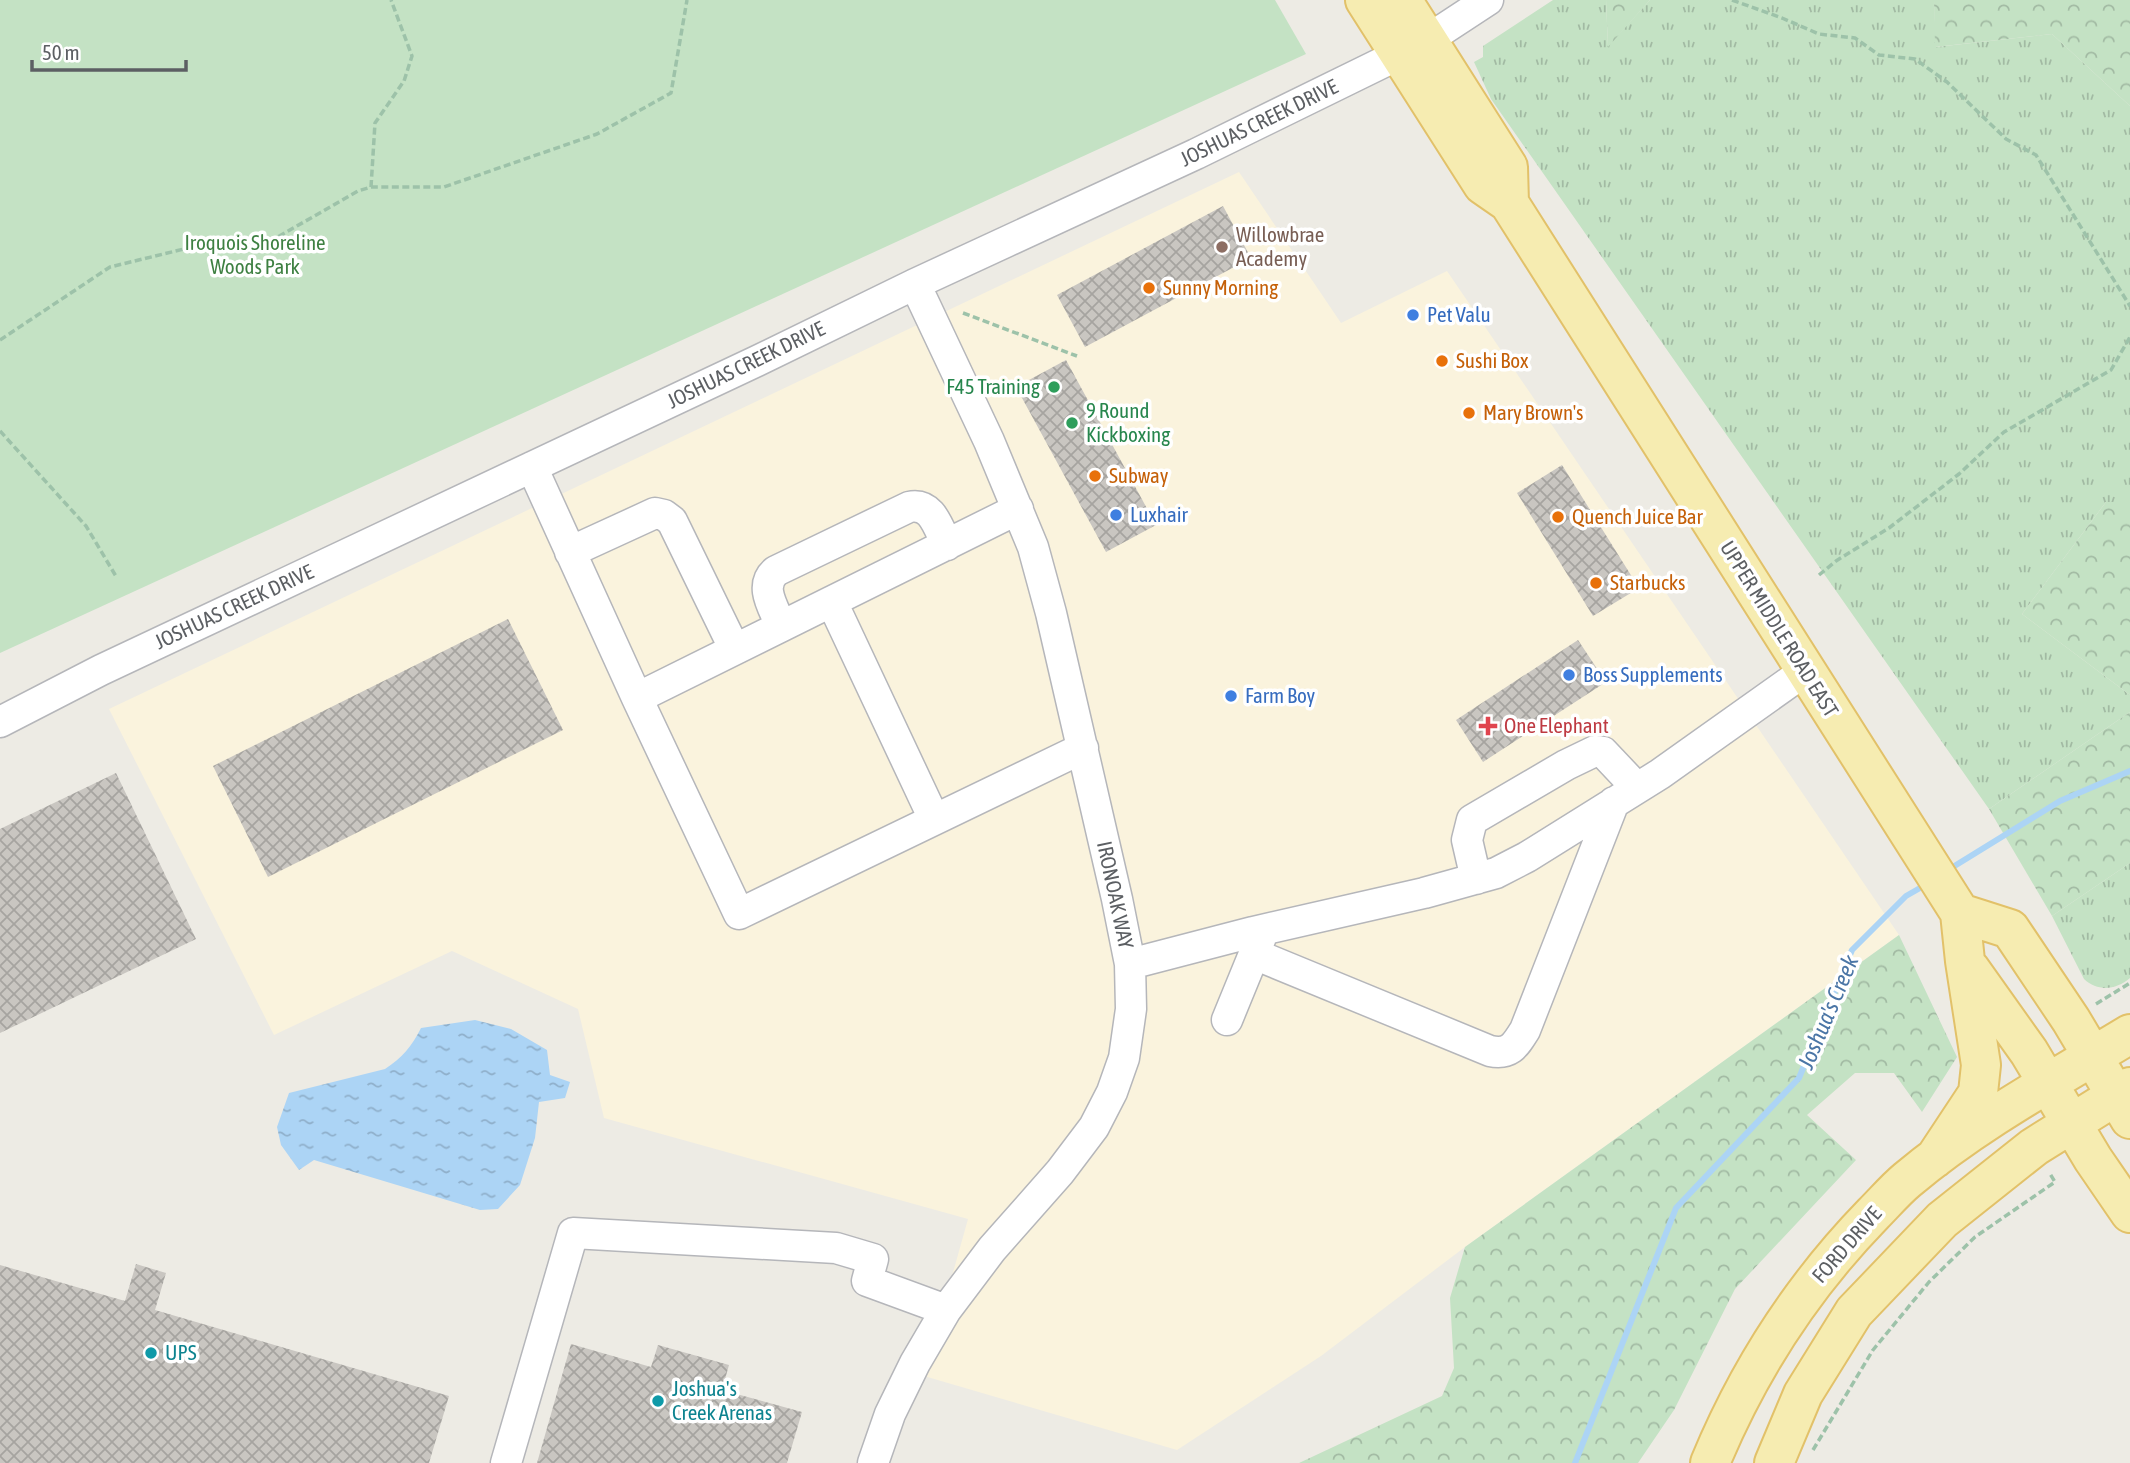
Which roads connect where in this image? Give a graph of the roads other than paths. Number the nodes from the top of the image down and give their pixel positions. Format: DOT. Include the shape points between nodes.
graph roads {
  1 [pos="1365,0"];
  2 [pos="1402,0"];
  3 [pos="1488,0"];
  4 [pos="1413,47"];
  5 [pos="915,284"];
  6 [pos="532,467"];
  7 [pos="1018,509"];
  8 [pos="947,545"];
  9 [pos="570,552"];
  10 [pos="832,601"];
  11 [pos="781,626"];
  12 [pos="734,648"];
  13 [pos="1805,671"];
  14 [pos="637,698"];
  15 [pos="0,722"];
  16 [pos="1083,748"];
  17 [pos="1625,795"];
  18 [pos="934,819"];
  19 [pos="1476,879"];
  20 [pos="1956,907"];
  21 [pos="1259,942"];
  22 [pos="1965,961"];
  23 [pos="1130,964"];
  24 [pos="1227,1020"];
  25 [pos="2130,1034"];
  26 [pos="2093,1056"];
  27 [pos="2048,1084"];
  28 [pos="2125,1100"];
  29 [pos="2071,1124"];
  30 [pos="1935,1158"];
  31 [pos="2130,1213"];
  32 [pos="946,1310"];
  33 [pos="506,1463"];
  34 [pos="873,1463"];
  35 [pos="1710,1463"];
  36 [pos="1774,1463"];
  1 -- 4 [label="main road, UPPER MIDDLE ROAD EAST"];
  2 -- 4 [label="main road, UPPER MIDDLE ROAD EAST"];
  3 -- 4 [label="street, JOSHUAS CREEK DRIVE"];
  4 -- 5 [label="street, JOSHUAS CREEK DRIVE"];
  4 -- 13 [label="main road, UPPER MIDDLE ROAD EAST" via="1508,167 1509,204"];
  5 -- 6 [label="street, JOSHUAS CREEK DRIVE"];
  5 -- 7 [label="street, IRONOAK WAY"];
  6 -- 9 [label="street"];
  6 -- 15 [label="street, JOSHUAS CREEK DRIVE"];
  7 -- 8 [label="street"];
  7 -- 16 [label="street, IRONOAK WAY" via="1043,582"];
  8 -- 10 [label="street"];
  8 -- 11 [label="street" via="932,514 917,505 776,571 766,588"];
  9 -- 12 [label="street" via="655,513 664,515 672,522"];
  9 -- 14 [label="street"];
  10 -- 11 [label="street"];
  10 -- 18 [label="street"];
  11 -- 12 [label="street"];
  12 -- 14 [label="street"];
  13 -- 17 [label="street"];
  13 -- 20 [label="main road, UPPER MIDDLE ROAD EAST"];
  14 -- 18 [label="street" via="739,914"];
  16 -- 18 [label="street"];
  16 -- 23 [label="street, IRONOAK WAY"];
  17 -- 19 [label="street" via="1527,857"];
  17 -- 19 [label="street" via="1603,752 1595,751 1566,765 1472,820 1467,840"];
  17 -- 21 [label="street" via="1525,1030 1511,1049 1490,1051"];
  19 -- 21 [label="street"];
  20 -- 22 [label="main road, UPPER MIDDLE ROAD EAST"];
  20 -- 26 [label="main road" via="2010,929"];
  21 -- 23 [label="street"];
  21 -- 24 [label="street"];
  22 -- 27 [label="main road, UPPER MIDDLE ROAD EAST"];
  22 -- 30 [label="main road" via="1981,1065 1978,1093"];
  23 -- 32 [label="street, IRONOAK WAY" via="1126,1048 1106,1104 1078,1149"];
  25 -- 26 [label="main road, FORD DRIVE"];
  26 -- 27 [label="main road, FORD DRIVE"];
  26 -- 28 [label="main road"];
  27 -- 29 [label="main road, UPPER MIDDLE ROAD EAST"];
  27 -- 30 [label="main road, FORD DRIVE"];
  28 -- 29 [label="main road"];
  29 -- 31 [label="main road, UPPER MIDDLE ROAD EAST"];
  29 -- 36 [label="main road" via="2034,1147 1942,1220 1854,1312 1803,1394"];
  30 -- 35 [label="main road, FORD DRIVE" via="1850,1238 1802,1298 1761,1358"];
  32 -- 33 [label="street" via="867,1281 873,1259 836,1248 573,1233"];
  32 -- 34 [label="street, IRONOAK WAY" via="890,1414"];
}
